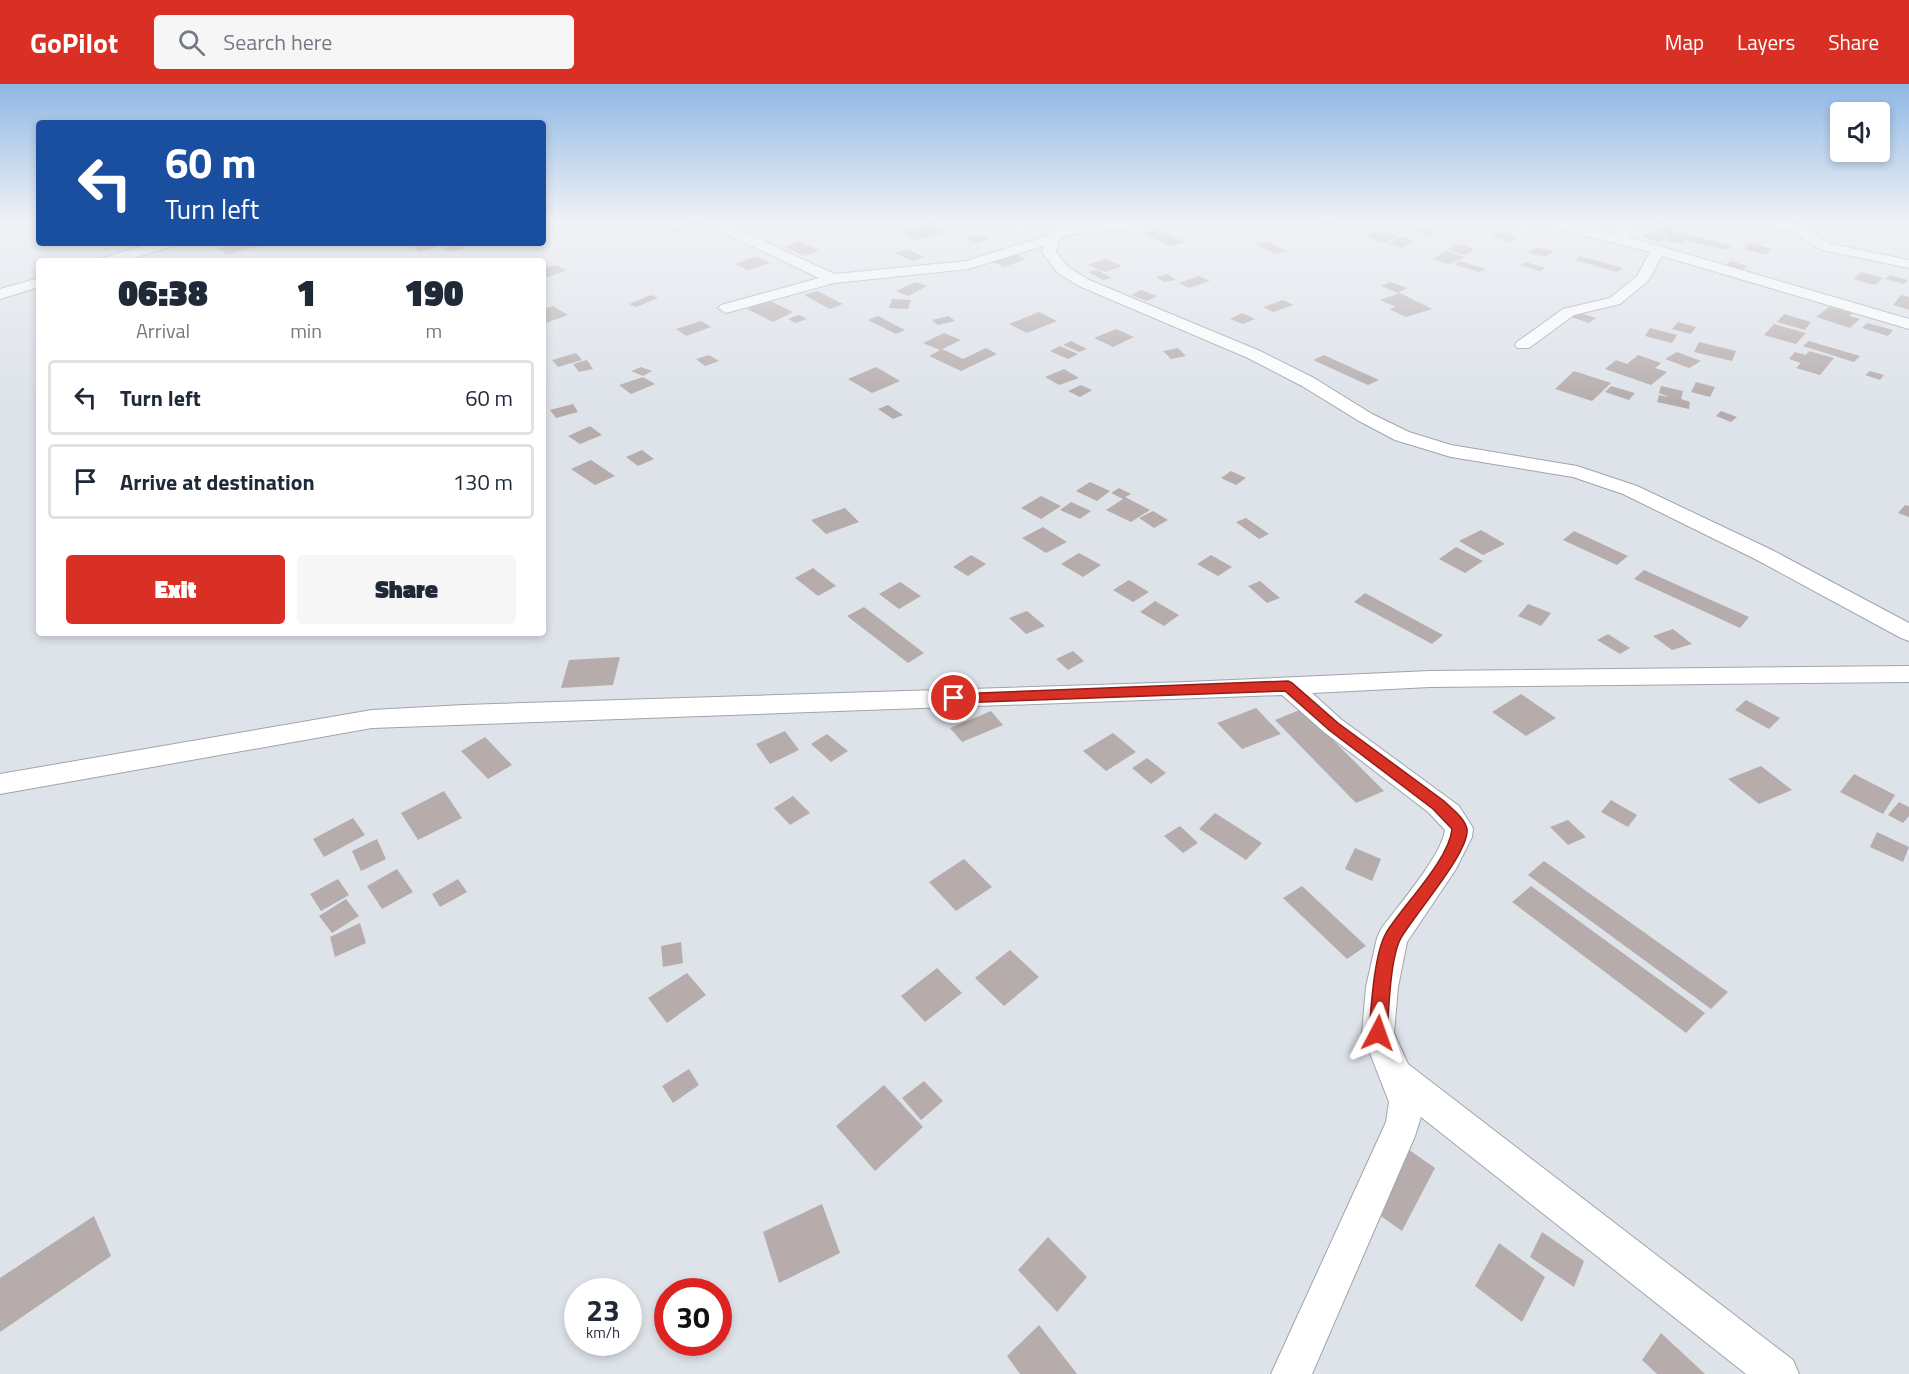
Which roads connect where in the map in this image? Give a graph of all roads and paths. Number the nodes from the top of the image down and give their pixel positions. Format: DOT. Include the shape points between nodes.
graph roads {
  1 [pos="821,282"];
  2 [pos="1082,282"];
  3 [pos="1637,282"];
  4 [pos="1763,282"];
  5 [pos="36,283"];
  6 [pos="0,294"];
  7 [pos="726,308"];
  8 [pos="1909,324"];
  9 [pos="1523,345"];
  10 [pos="1909,633"];
  11 [pos="1909,674"];
  12 [pos="1288,686"];
  13 [pos="0,784"];
  14 [pos="1396,1076"];
  15 [pos="1292,1374"];
  16 [pos="1779,1374"];
  1 -- 7 [label="street"];
  2 -- 10 [label="street" via="1227,342 1404,437 1431,446 1600,479 1727,535"];
  3 -- 9 [label="street" via="1615,301 1569,312"];
  4 -- 8 [label="street"];
  5 -- 6 [label="street"];
  11 -- 12 [label="street" via="1430,679"];
  12 -- 13 [label="street" via="372,719"];
  12 -- 14 [label="street" via="1333,726 1444,810 1459,828 1446,861 1392,938 1378,1033"];
  14 -- 15 [label="street" via="1406,1102 1403,1124"];
  14 -- 16 [label="street"];
}
